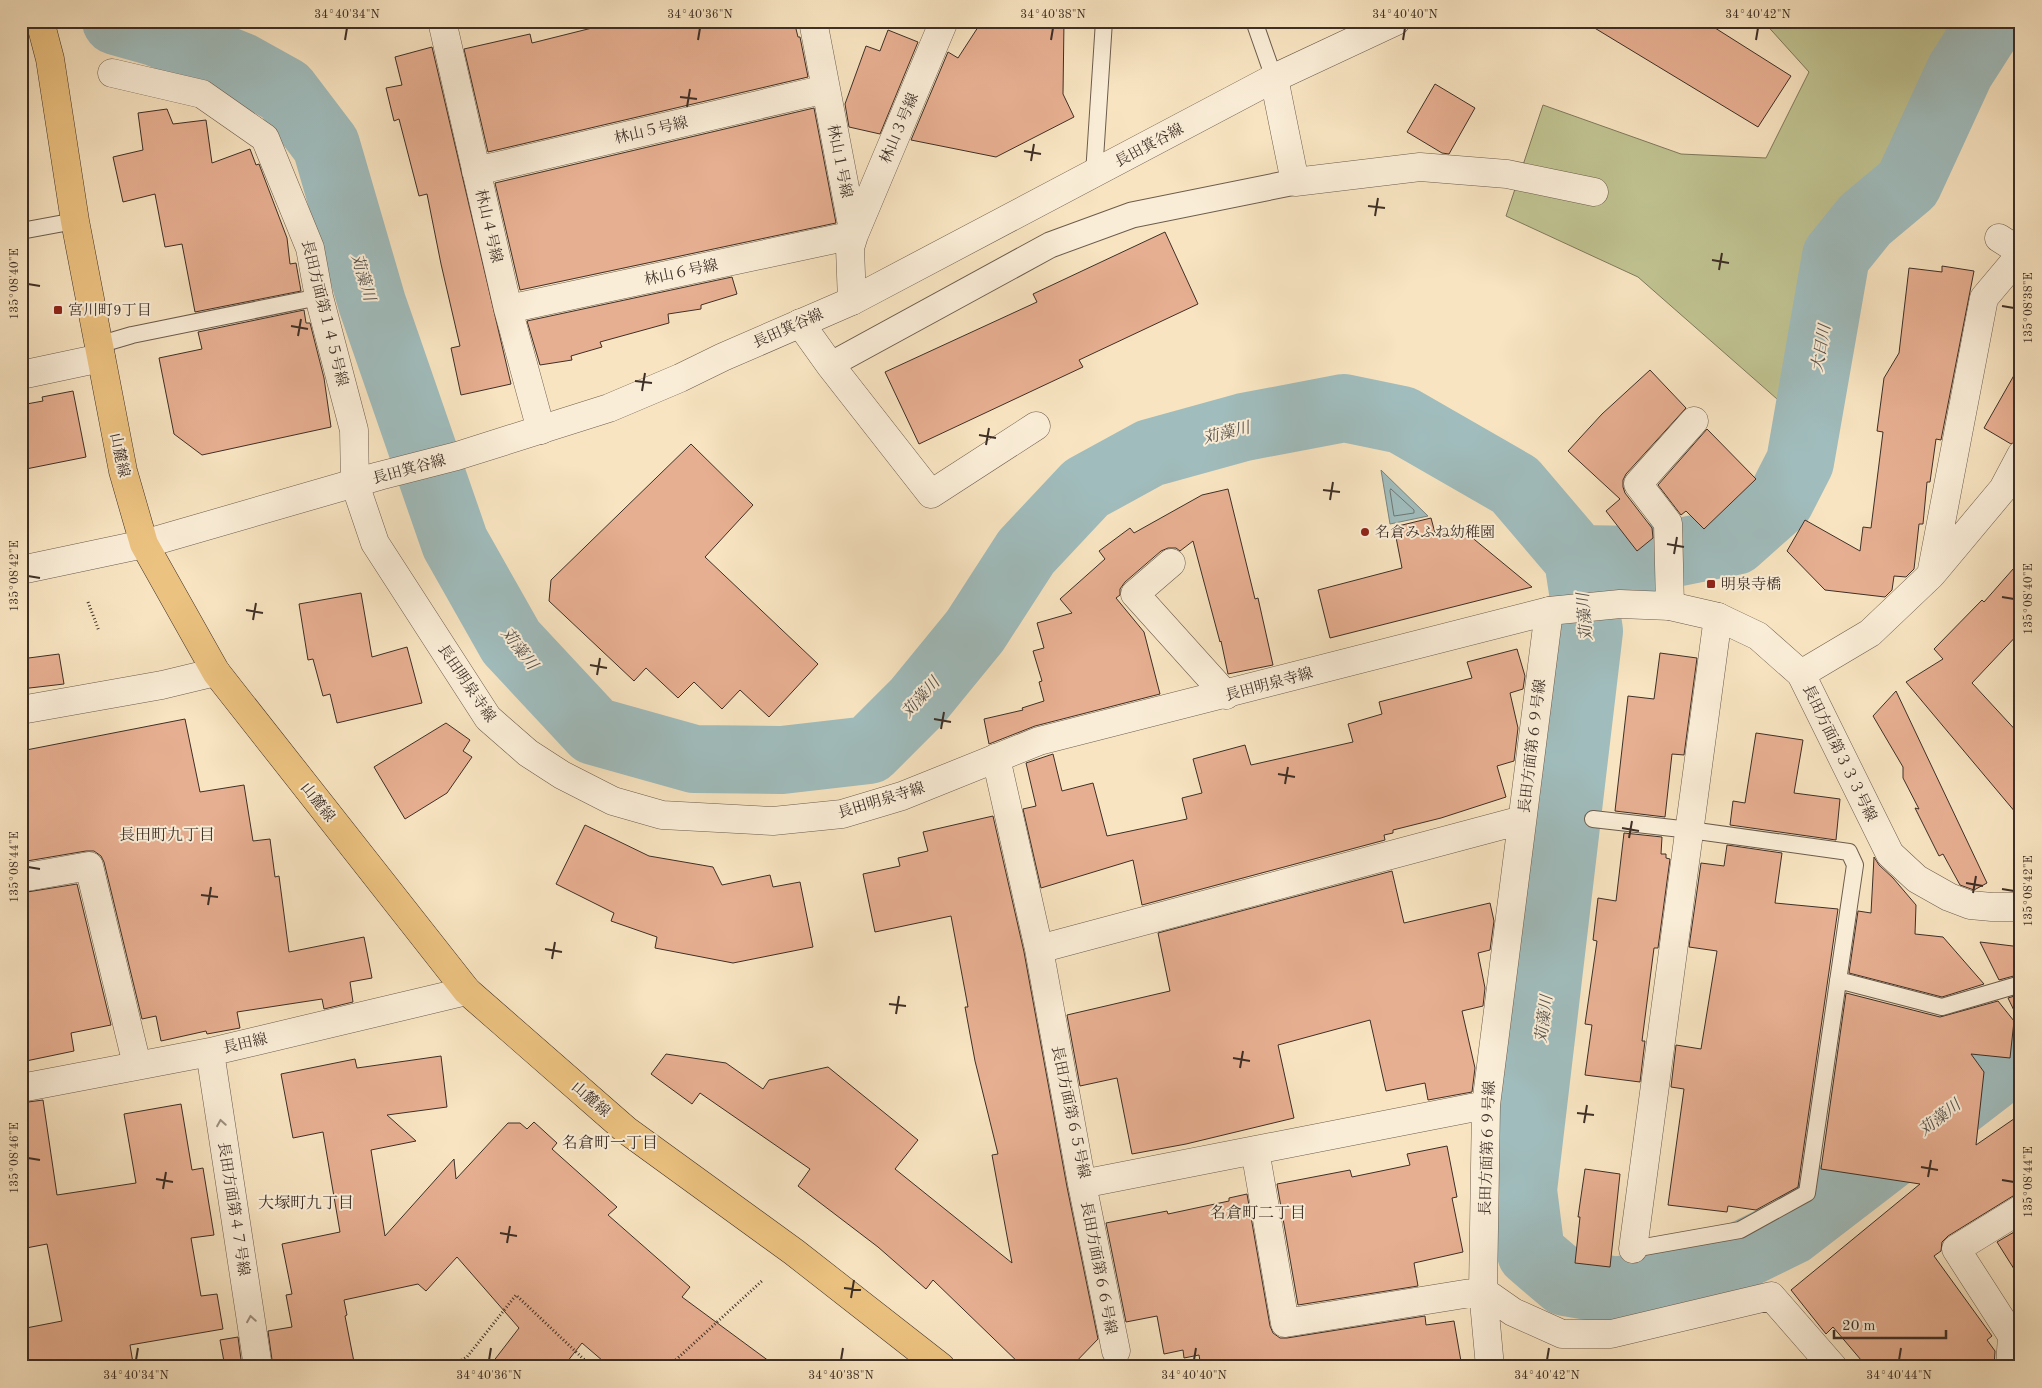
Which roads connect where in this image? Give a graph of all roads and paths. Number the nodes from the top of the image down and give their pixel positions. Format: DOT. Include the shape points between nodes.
graph roads {
  1 [pos="40,21"];
  2 [pos="442,21"];
  3 [pos="813,21"];
  4 [pos="944,21"];
  5 [pos="1104,21"];
  6 [pos="1254,21"];
  7 [pos="1396,21"];
  8 [pos="112,73"];
  9 [pos="1274,78"];
  10 [pos="826,89"];
  11 [pos="476,171"];
  12 [pos="1094,174"];
  13 [pos="1295,182"];
  14 [pos="1594,192"];
  15 [pos="75,222"];
  16 [pos="21,231"];
  17 [pos="854,235"];
  18 [pos="2014,248"];
  19 [pos="319,297"];
  20 [pos="852,300"];
  21 [pos="508,310"];
  22 [pos="800,323"];
  23 [pos="100,351"];
  24 [pos="830,365"];
  25 [pos="21,375"];
  26 [pos="1694,421"];
  27 [pos="1036,426"];
  28 [pos="541,430"];
  29 [pos="2021,455"];
  30 [pos="367,480"];
  31 [pos="144,544"];
  32 [pos="1171,564"];
  33 [pos="21,570"];
  34 [pos="1931,575"];
  35 [pos="88,602"];
  36 [pos="1620,604"];
  37 [pos="1670,606"];
  38 [pos="1549,611"];
  39 [pos="1718,616"];
  40 [pos="99,631"];
  41 [pos="216,672"];
  42 [pos="1801,674"];
  43 [pos="1226,695"];
  44 [pos="21,710"];
  45 [pos="996,758"];
  46 [pos="1593,819"];
  47 [pos="1522,820"];
  48 [pos="1690,830"];
  49 [pos="21,878"];
  50 [pos="2021,907"];
  51 [pos="1038,949"];
  52 [pos="1838,980"];
  53 [pos="2021,984"];
  54 [pos="467,992"];
  55 [pos="210,1052"];
  56 [pos="137,1065"];
  57 [pos="21,1088"];
  58 [pos="1486,1105"];
  59 [pos="1255,1150"];
  60 [pos="1082,1184"];
  61 [pos="2021,1209"];
  62 [pos="1633,1249"];
  63 [pos="763,1280"];
  64 [pos="1482,1291"];
  65 [pos="1116,1351"];
  66 [pos="258,1367"];
  67 [pos="449,1367"];
  68 [pos="592,1367"];
  69 [pos="668,1367"];
  70 [pos="941,1367"];
  71 [pos="1490,1367"];
  72 [pos="1833,1367"];
  73 [pos="2010,1367"];
  1 -- 15 [label="main road, 山麓線" via="50,59"];
  2 -- 11 [label="street, 林山４号線"];
  3 -- 10 [label="street, 林山１号線"];
  4 -- 17 [label="street, 林山３号線"];
  5 -- 12 [label="lane"];
  6 -- 9 [label="lane"];
  7 -- 9 [label="street, 長田箕谷線"];
  8 -- 19 [label="street, 長田方面第１４５号線" via="202,94 265,138 310,248"];
  9 -- 12 [label="street, 長田箕谷線"];
  9 -- 13 [label="street"];
  10 -- 11 [label="street, 林山５号線"];
  10 -- 17 [label="street, 林山１号線"];
  11 -- 21 [label="street, 林山４号線"];
  12 -- 20 [label="street, 長田箕谷線"];
  13 -- 14 [label="street" via="1420,167 1507,174"];
  13 -- 24 [label="street" via="1132,215 1050,245"];
  15 -- 16 [label="lane"];
  15 -- 23 [label="main road, 山麓線"];
  17 -- 20 [label="street, 林山１号線" via="850,248"];
  17 -- 21 [label="street, 林山６号線"];
  18 -- 34 [label="street" via="1984,298"];
  19 -- 23 [label="lane" via="132,335"];
  19 -- 30 [label="street, 長田方面第１４５号線"];
  20 -- 22 [label="street, 長田箕谷線"];
  21 -- 28 [label="street, 林山４号線"];
  22 -- 24 [label="street"];
  22 -- 28 [label="street, 長田箕谷線" via="609,408"];
  23 -- 25 [label="street"];
  23 -- 31 [label="main road, 山麓線" via="123,471"];
  24 -- 27 [label="street" via="931,494"];
  26 -- 37 [label="street" via="1638,484 1668,522"];
  28 -- 30 [label="street, 長田箕谷線"];
  29 -- 34 [label="street" via="2003,489"];
  30 -- 31 [label="street, 長田箕谷線"];
  30 -- 45 [label="street, 長田明泉寺線" via="376,543 488,718 528,753 613,801 662,815 772,821 842,814 902,796"];
  31 -- 33 [label="street"];
  31 -- 41 [label="main road, 山麓線"];
  32 -- 43 [label="street" via="1135,594"];
  34 -- 42 [label="street" via="1870,633"];
  35 -- 40 [label="path"];
  36 -- 37 [label="street, 長田方面第３３３号線"];
  36 -- 38 [label="street, 長田明泉寺線"];
  37 -- 39 [label="street, 長田方面第３３３号線"];
  38 -- 43 [label="street, 長田明泉寺線"];
  38 -- 47 [label="street, 長田方面第６９号線"];
  39 -- 42 [label="street, 長田方面第３３３号線" via="1758,636"];
  39 -- 48 [label="street"];
  41 -- 44 [label="street"];
  41 -- 54 [label="main road, 山麓線"];
  42 -- 50 [label="street, 長田方面第３３３号線" via="1890,854 1917,879 1949,897 1970,905"];
  43 -- 45 [label="street, 長田明泉寺線" via="1039,741"];
  45 -- 51 [label="street, 長田方面第６５号線"];
  46 -- 48 [label="lane"];
  47 -- 51 [label="street"];
  47 -- 58 [label="street, 長田方面第６９号線"];
  48 -- 52 [label="lane" via="1848,852 1855,865"];
  48 -- 62 [label="street"];
  49 -- 56 [label="street" via="89,866"];
  51 -- 60 [label="street, 長田方面第６５号線"];
  52 -- 53 [label="lane" via="1942,1007"];
  52 -- 62 [label="lane" via="1807,1193 1740,1230"];
  54 -- 55 [label="street, 長田線"];
  54 -- 70 [label="main road, 山麓線" via="626,1130 794,1252"];
  55 -- 56 [label="street, 長田線"];
  66 -- 55 [label="street, 長田方面第４７号線, one-way"];
  56 -- 57 [label="street, 長田線"];
  58 -- 59 [label="street, 長田方面第６５号線"];
  58 -- 64 [label="street, 長田方面第６９号線"];
  59 -- 60 [label="street, 長田方面第６５号線"];
  59 -- 64 [label="street" via="1285,1323"];
  60 -- 65 [label="street, 長田方面第６６号線"];
  61 -- 73 [label="street" via="1956,1249 2012,1336"];
  63 -- 69 [label="path"];
  64 -- 71 [label="street, 長田方面第６９号線"];
  64 -- 72 [label="street" via="1514,1312 1562,1334 1611,1334 1771,1296"];
  67 -- 68 [label="path" via="467,1357 516,1296"];
}
